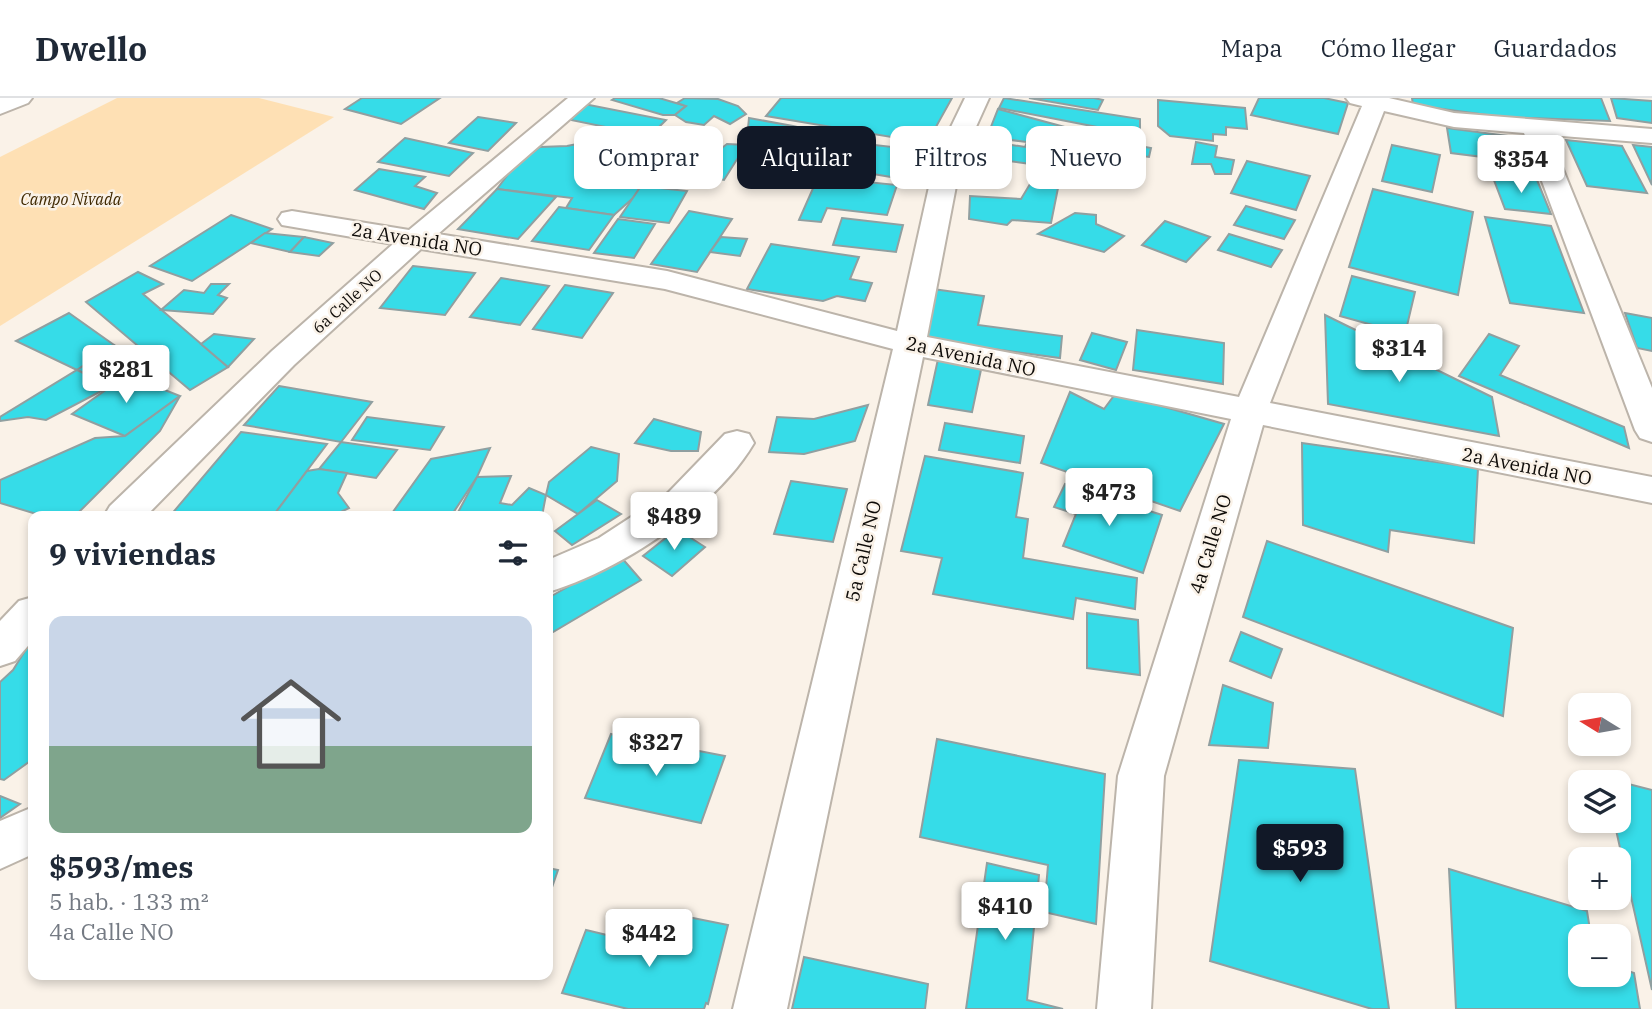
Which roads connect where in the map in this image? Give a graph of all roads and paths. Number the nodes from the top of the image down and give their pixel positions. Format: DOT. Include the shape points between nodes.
graph roads {
  1 [pos="20,98"];
  2 [pos="582,98"];
  3 [pos="977,98"];
  4 [pos="1370,99"];
  5 [pos="0,107"];
  6 [pos="1534,128"];
  7 [pos="1652,136"];
  8 [pos="292,219"];
  9 [pos="415,239"];
  10 [pos="910,344"];
  11 [pos="1250,412"];
  12 [pos="1652,430"];
  13 [pos="737,443"];
  14 [pos="1652,490"];
  15 [pos="128,511"];
  16 [pos="553,575"];
  17 [pos="28,618"];
  18 [pos="0,649"];
  19 [pos="28,831"];
  20 [pos="0,846"];
  21 [pos="760,1009"];
  22 [pos="1124,1009"];
  1 -- 5 [label="street"];
  2 -- 9 [label="street, 6a Calle NO"];
  3 -- 10 [label="street, 5a Calle NO" via="948,160"];
  4 -- 6 [label="street" via="1454,120"];
  4 -- 11 [label="street, 4a Calle NO"];
  6 -- 7 [label="street"];
  6 -- 12 [label="street"];
  8 -- 9 [label="street, 2a Avenida NO"];
  9 -- 10 [label="street, 2a Avenida NO" via="667,279"];
  9 -- 15 [label="street, 6a Calle NO" via="284,358"];
  10 -- 11 [label="street, 2a Avenida NO"];
  10 -- 21 [label="street, 5a Calle NO"];
  11 -- 14 [label="street, 2a Avenida NO"];
  11 -- 22 [label="street, 4a Calle NO" via="1140,776"];
  13 -- 16 [label="street" via="681,503 613,548"];
  17 -- 18 [label="street"];
  19 -- 20 [label="street"];
}
